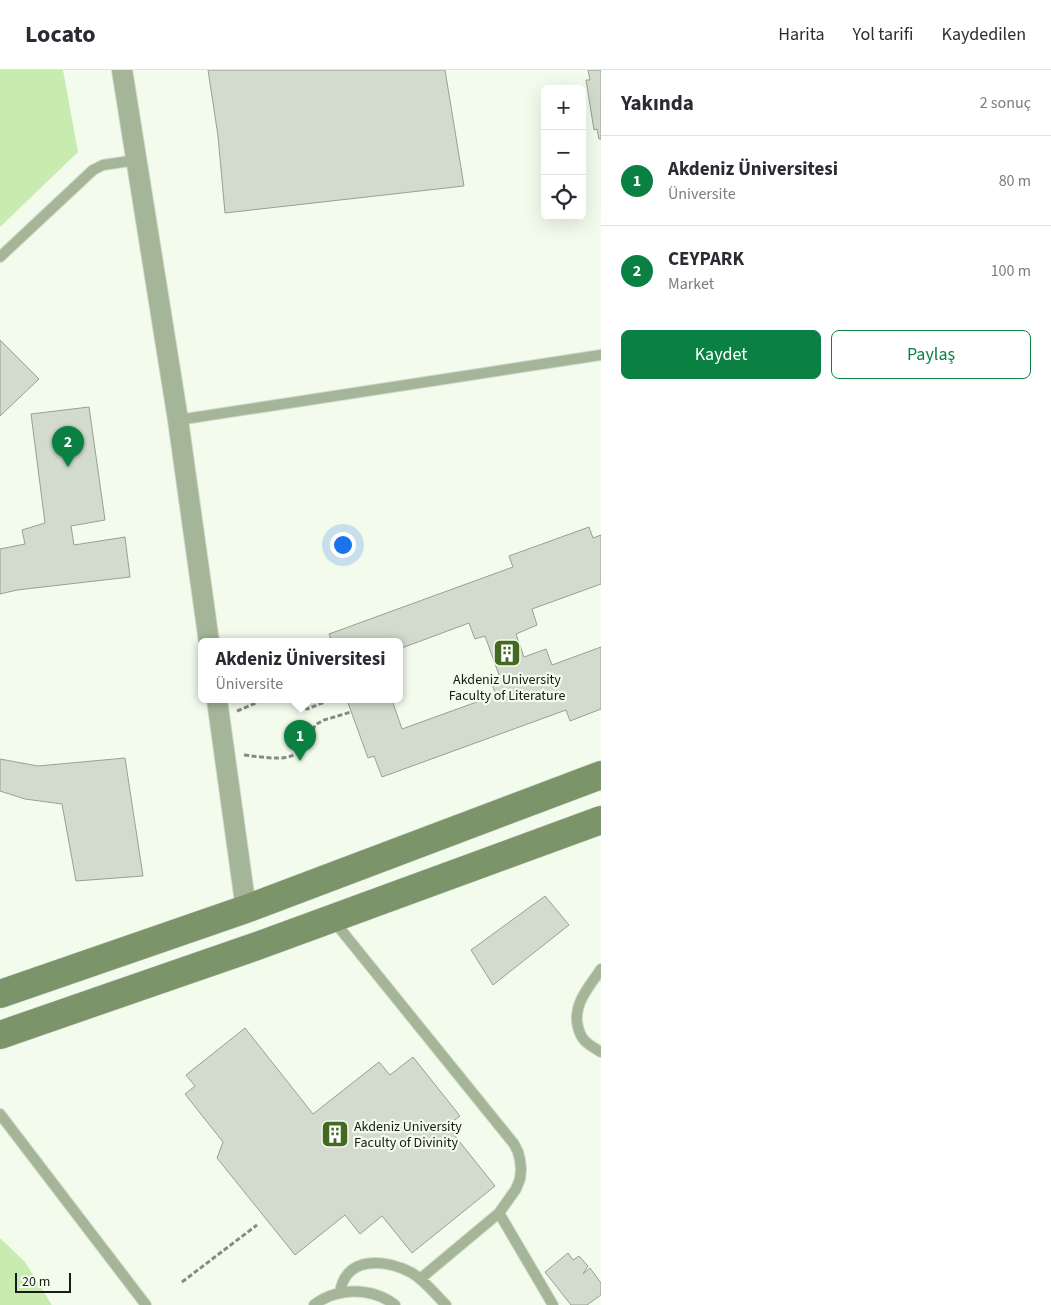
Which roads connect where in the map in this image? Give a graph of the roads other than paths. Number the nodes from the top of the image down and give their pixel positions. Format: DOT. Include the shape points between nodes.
graph roads {
  1 [pos="122,70"];
  2 [pos="136,160"];
  3 [pos="0,257"];
  4 [pos="601,355"];
  5 [pos="178,420"];
  6 [pos="208,638"];
  7 [pos="217,703"];
  8 [pos="601,775"];
  9 [pos="601,820"];
  10 [pos="246,909"];
  11 [pos="332,919"];
  12 [pos="601,969"];
  13 [pos="0,994"];
  14 [pos="0,1035"];
  15 [pos="601,1052"];
  16 [pos="0,1114"];
  17 [pos="500,1213"];
  18 [pos="420,1279"];
  19 [pos="340,1292"];
  20 [pos="146,1305"];
  21 [pos="314,1305"];
  22 [pos="395,1305"];
  23 [pos="446,1305"];
  24 [pos="553,1305"];
  1 -- 2 [label="street"];
  2 -- 3 [label="lane" via="103,165 93,170"];
  2 -- 5 [label="street"];
  4 -- 5 [label="lane"];
  5 -- 6 [label="street"];
  7 -- 10 [label="street"];
  8 -- 10 [label="street"];
  9 -- 11 [label="street"];
  10 -- 13 [label="street"];
  11 -- 14 [label="street"];
  11 -- 17 [label="lane" via="514,1144 520,1160 520,1179"];
  12 -- 15 [label="lane" via="577,1008 578,1029 584,1040"];
  16 -- 20 [label="lane"];
  17 -- 18 [label="lane"];
  17 -- 24 [label="lane"];
  18 -- 19 [label="lane" via="393,1266 363,1264 344,1277"];
  18 -- 23 [label="lane"];
  19 -- 21 [label="lane"];
  19 -- 22 [label="lane" via="373,1294"];
}
